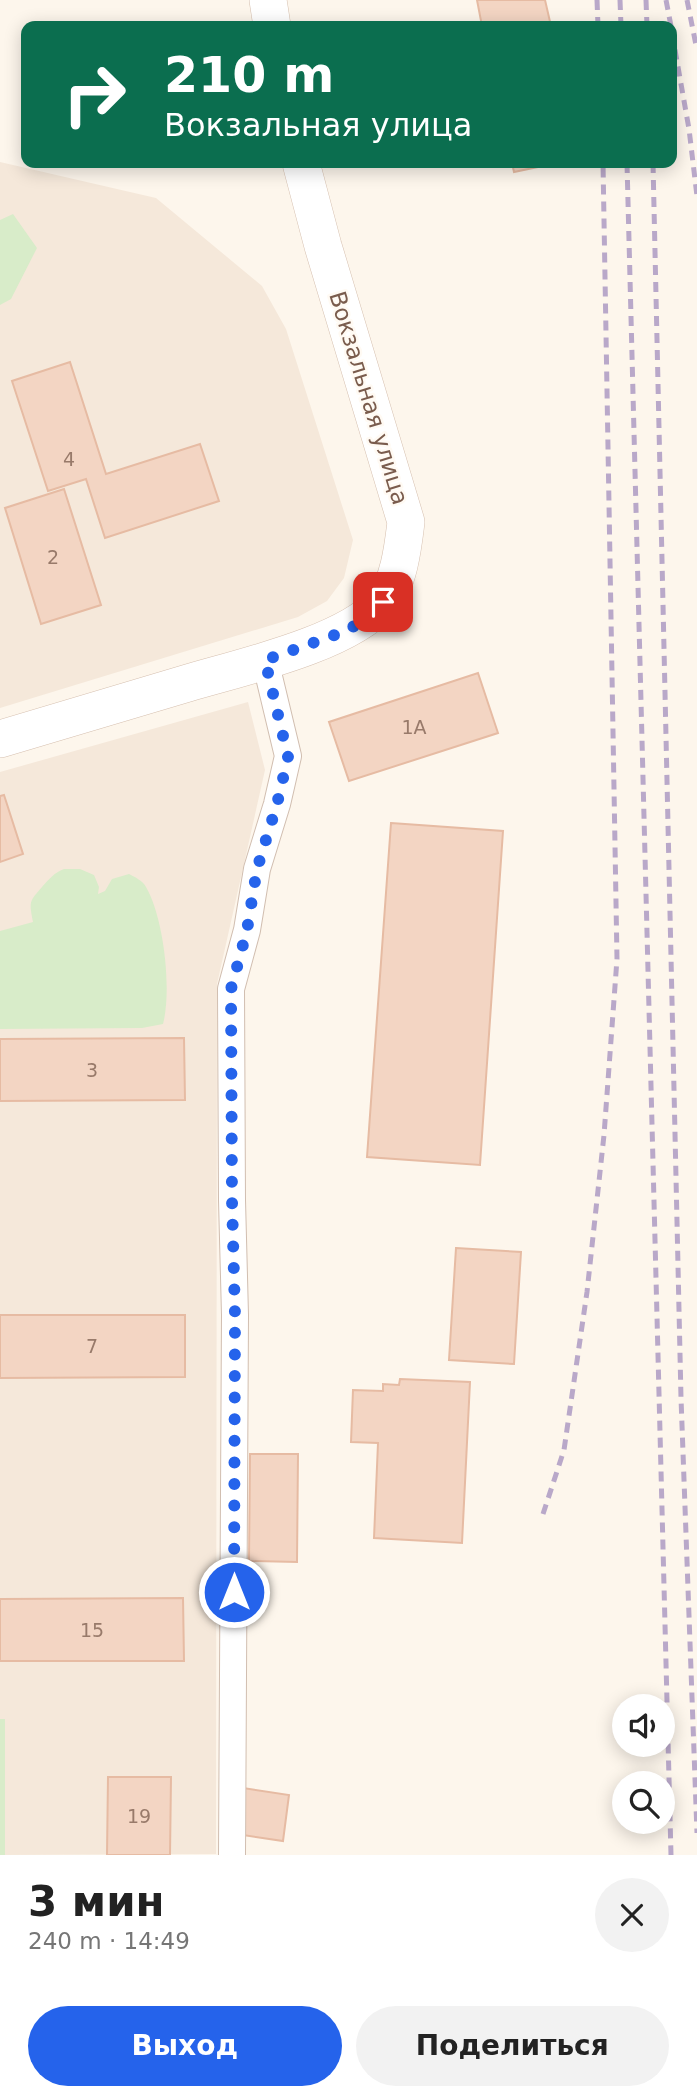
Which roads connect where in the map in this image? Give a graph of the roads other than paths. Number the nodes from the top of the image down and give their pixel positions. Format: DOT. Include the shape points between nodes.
graph roads {
  1 [pos="268,0"];
  2 [pos="271,21"];
  3 [pos="302,168"];
  4 [pos="265,660"];
  5 [pos="0,738"];
  6 [pos="232,1855"];
  1 -- 2 [label="main road"];
  3 -- 4 [label="main road, Вокзальная улица" via="406,522 400,565 383,602 349,630"];
  4 -- 5 [label="main road, Вокзальная улица"];
  4 -- 6 [label="street" via="288,757 231,989 235,1315"];
}
